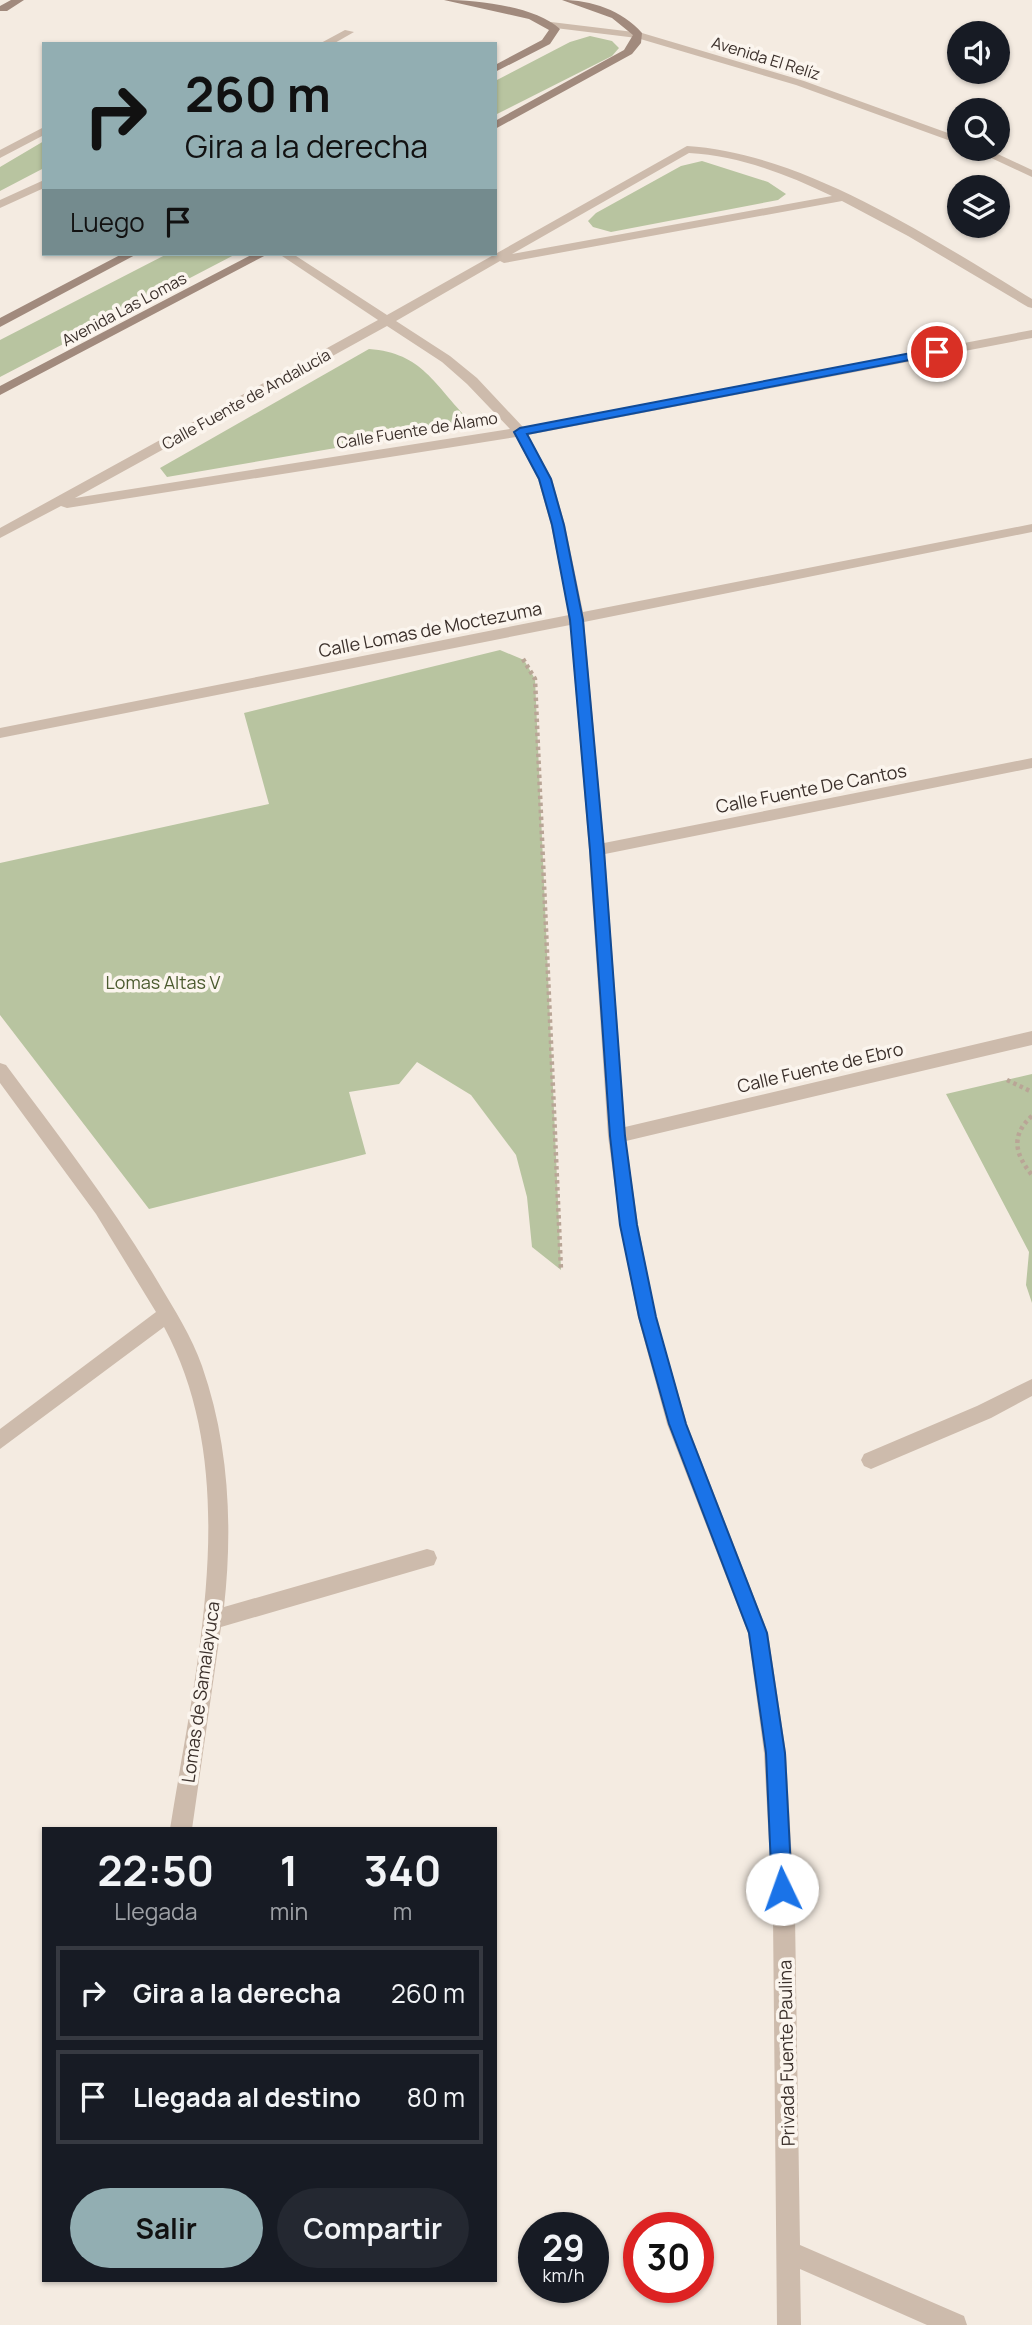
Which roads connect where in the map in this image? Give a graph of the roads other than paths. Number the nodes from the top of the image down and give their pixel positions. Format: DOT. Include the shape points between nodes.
graph roads {
  1 [pos="13,0"];
  2 [pos="19,0"];
  3 [pos="449,0"];
  4 [pos="568,0"];
  5 [pos="2,10"];
  6 [pos="551,25"];
  7 [pos="349,32"];
  8 [pos="638,35"];
  9 [pos="328,42"];
  10 [pos="497,68"];
  11 [pos="497,125"];
  12 [pos="42,131"];
  13 [pos="947,137"];
  14 [pos="0,155"];
  15 [pos="1004,161"];
  16 [pos="1032,174"];
  17 [pos="42,184"];
  18 [pos="842,198"];
  19 [pos="0,204"];
  20 [pos="127,256"];
  21 [pos="258,256"];
  22 [pos="288,256"];
  23 [pos="491,261"];
  24 [pos="1032,304"];
  25 [pos="388,320"];
  26 [pos="0,323"];
  27 [pos="1032,334"];
  28 [pos="0,391"];
  29 [pos="520,432"];
  30 [pos="53,506"];
  31 [pos="1032,528"];
  32 [pos="0,534"];
  33 [pos="577,620"];
  34 [pos="0,733"];
  35 [pos="1032,763"];
  36 [pos="597,850"];
  37 [pos="1032,1038"];
  38 [pos="0,1070"];
  39 [pos="617,1136"];
  40 [pos="167,1314"];
  41 [pos="1032,1387"];
  42 [pos="0,1440"];
  43 [pos="872,1460"];
  44 [pos="427,1558"];
  45 [pos="213,1620"];
  46 [pos="181,1827"];
  47 [pos="789,2252"];
  48 [pos="789,2325"];
  49 [pos="955,2325"];
  1 -- 5 [label="main road"];
  2 -- 5 [label="main road"];
  3 -- 6 [label="main road" via="532,16"];
  4 -- 8 [label="main road, Avenida El Relíz" via="619,18"];
  6 -- 8 [label="street"];
  6 -- 10 [label="main road" via="555,32 546,42"];
  7 -- 9 [label="street"];
  8 -- 11 [label="main road" via="628,52"];
  8 -- 13 [label="street, Avenida El Relíz" via="800,83"];
  12 -- 14 [label="street"];
  15 -- 16 [label="street"];
  17 -- 19 [label="street"];
  18 -- 23 [label="street, Calle Fuente de Andalucía"];
  18 -- 23 [label="street, Calle Fuente de Andalucía" via="745,157 710,148 687,149"];
  18 -- 24 [label="street, Calle Fuente de Andalucía" via="963,261"];
  20 -- 26 [label="main road"];
  21 -- 28 [label="main road, Avenida Las Lomas"];
  22 -- 25 [label="street, Privada Fuente Paulina"];
  23 -- 25 [label="street, Calle Fuente de Andalucía"];
  25 -- 29 [label="street, Privada Fuente Paulina" via="454,366"];
  25 -- 30 [label="street, Calle Fuente de Andalucía"];
  27 -- 29 [label="street, Calle Fuente de Álamo"];
  29 -- 30 [label="street, Calle Fuente de Álamo"];
  29 -- 33 [label="street, Privada Fuente Paulina" via="545,479"];
  30 -- 32 [label="street, Calle Fuente de Andalucía"];
  31 -- 33 [label="street, Calle Lomas de Moctezuma"];
  33 -- 34 [label="street, Calle Lomas de Moctezuma"];
  33 -- 36 [label="street, Privada Fuente Paulina"];
  35 -- 36 [label="street, Calle Fuente De Cantos"];
  36 -- 39 [label="street, Privada Fuente Paulina"];
  37 -- 39 [label="street, Calle Fuente de Ebro"];
  38 -- 40 [label="street, Lomas de Samalayuca" via="126,1240"];
  39 -- 47 [label="street, Privada Fuente Paulina" via="644,1304 673,1411 758,1633 775,1753 784,1916"];
  40 -- 42 [label="street"];
  40 -- 45 [label="street, Lomas de Samalayuca" via="192,1366 208,1418 218,1500"];
  41 -- 43 [label="street"];
  44 -- 45 [label="street"];
  45 -- 46 [label="street, Lomas de Samalayuca"];
  47 -- 48 [label="street, Privada Fuente Paulina"];
  47 -- 49 [label="street"];
}
